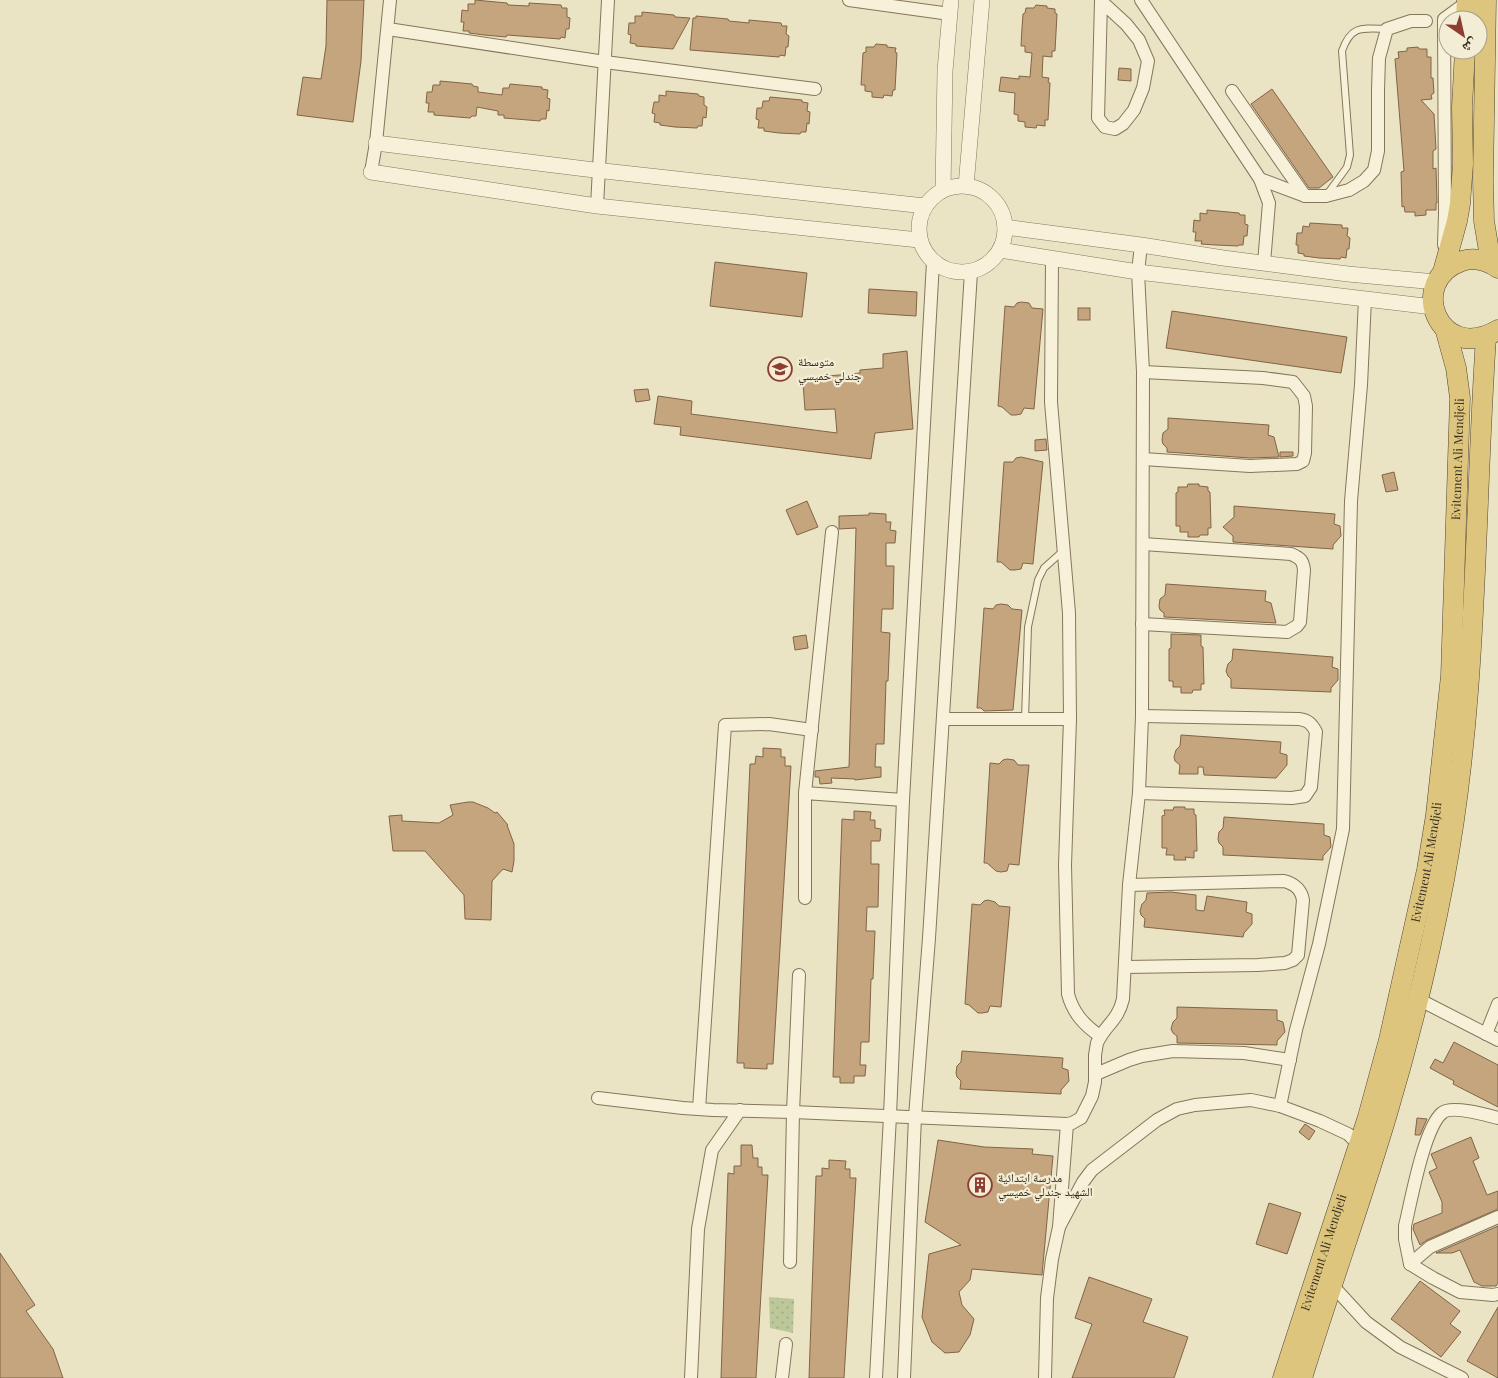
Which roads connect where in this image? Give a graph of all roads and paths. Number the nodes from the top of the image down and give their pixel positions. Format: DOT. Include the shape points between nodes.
graph roads {
  1 [pos="390,0"];
  2 [pos="608,0"];
  3 [pos="850,0"];
  4 [pos="982,0"];
  5 [pos="1141,0"];
  6 [pos="1101,1"];
  7 [pos="1471,6"];
  8 [pos="951,7"];
  9 [pos="1426,21"];
  10 [pos="1387,29"];
  11 [pos="388,30"];
  12 [pos="1464,60"];
  13 [pos="605,62"];
  14 [pos="815,89"];
  15 [pos="1232,91"];
  16 [pos="376,143"];
  17 [pos="599,170"];
  18 [pos="371,172"];
  19 [pos="1260,178"];
  20 [pos="966,186"];
  21 [pos="943,190"];
  22 [pos="1305,196"];
  23 [pos="1326,196"];
  24 [pos="597,206"];
  25 [pos="925,206"];
  26 [pos="1005,227"];
  27 [pos="919,240"];
  28 [pos="1141,245"];
  29 [pos="1000,250"];
  30 [pos="1052,258"];
  31 [pos="933,262"];
  32 [pos="1264,263"];
  33 [pos="1494,266"];
  34 [pos="971,272"];
  35 [pos="1138,272"];
  36 [pos="1440,277"];
  37 [pos="1365,299"];
  38 [pos="1433,307"];
  39 [pos="1445,328"];
  40 [pos="1492,334"];
  41 [pos="1143,372"];
  42 [pos="1143,459"];
  43 [pos="832,532"];
  44 [pos="1143,544"];
  45 [pos="1063,551"];
  46 [pos="1142,624"];
  47 [pos="1142,716"];
  48 [pos="943,719"];
  49 [pos="1025,719"];
  50 [pos="1070,719"];
  51 [pos="812,730"];
  52 [pos="1139,792"];
  53 [pos="806,794"];
  54 [pos="904,800"];
  55 [pos="1129,885"];
  56 [pos="805,898"];
  57 [pos="1125,967"];
  58 [pos="799,975"];
  59 [pos="1418,999"];
  60 [pos="1498,1004"];
  61 [pos="1486,1034"];
  62 [pos="1100,1036"];
  63 [pos="1498,1040"];
  64 [pos="1290,1060"];
  65 [pos="1096,1074"];
  66 [pos="598,1098"];
  67 [pos="1280,1106"];
  68 [pos="699,1109"];
  69 [pos="740,1110"];
  70 [pos="793,1112"];
  71 [pos="890,1116"];
  72 [pos="915,1117"];
  73 [pos="1498,1118"];
  74 [pos="1067,1124"];
  75 [pos="1359,1145"];
  76 [pos="1498,1217"];
  77 [pos="1059,1227"];
  78 [pos="790,1262"];
  79 [pos="1410,1264"];
  80 [pos="1332,1285"];
  81 [pos="1496,1296"];
  82 [pos="786,1344"];
  83 [pos="691,1378"];
  84 [pos="782,1378"];
  85 [pos="876,1378"];
  86 [pos="904,1378"];
  87 [pos="1044,1378"];
  88 [pos="1283,1378"];
  89 [pos="1302,1378"];
  90 [pos="1462,1378"];
  1 -- 11 [label="street"];
  2 -- 13 [label="street"];
  3 -- 8 [label="street"];
  4 -- 20 [label="street"];
  5 -- 19 [label="street"];
  6 -- 6 [label="street" via="1139,40 1148,61 1143,88 1134,110 1123,124 1114,129 1105,127 1098,118"];
  7 -- 33 [label="highway" via="1484,221"];
  7 -- 36 [label="street" via="1444,19 1445,214"];
  8 -- 21 [label="street" via="945,71"];
  9 -- 10 [label="street" via="1410,21"];
  10 -- 23 [label="street" via="1379,58 1378,151 1374,170 1349,190"];
  10 -- 23 [label="lane" via="1364,28 1346,39 1342,51 1350,155 1347,167"];
  11 -- 13 [label="street"];
  11 -- 16 [label="street"];
  12 -- 36 [label="highway" via="1460,204"];
  13 -- 14 [label="street"];
  13 -- 17 [label="street"];
  15 -- 22 [label="street"];
  16 -- 17 [label="street"];
  16 -- 18 [label="street"];
  17 -- 24 [label="street"];
  17 -- 25 [label="street"];
  18 -- 24 [label="street"];
  19 -- 22 [label="street"];
  19 -- 32 [label="street" via="1268,202"];
  20 -- 21 [label="street"];
  20 -- 26 [label="street" via="989,196 1003,215"];
  21 -- 25 [label="street"];
  22 -- 23 [label="street"];
  24 -- 27 [label="street"];
  25 -- 27 [label="street" via="918,228"];
  26 -- 28 [label="street"];
  26 -- 29 [label="street"];
  27 -- 31 [label="street"];
  28 -- 32 [label="street"];
  28 -- 35 [label="street"];
  29 -- 30 [label="street"];
  29 -- 34 [label="street" via="992,260"];
  30 -- 35 [label="street"];
  30 -- 45 [label="street" via="1051,402"];
  31 -- 34 [label="street" via="945,269"];
  31 -- 54 [label="street"];
  32 -- 36 [label="street" via="1348,274"];
  33 -- 36 [label="highway" via="1478,259 1465,260 1453,264"];
  34 -- 48 [label="street"];
  35 -- 37 [label="street"];
  35 -- 41 [label="street"];
  36 -- 38 [label="highway" via="1433,294"];
  37 -- 38 [label="street"];
  37 -- 64 [label="street" via="1351,501 1343,829"];
  38 -- 39 [label="highway, Evitement Ali Mendjeli"];
  39 -- 40 [label="highway" via="1464,338 1476,339"];
  39 -- 75 [label="highway, Evitement Ali Mendjeli" via="1460,398 1451,676 1427,870 1389,1040"];
  40 -- 59 [label="highway, Evitement Ali Mendjeli" via="1483,389 1472,646 1464,744 1445,879"];
  41 -- 42 [label="street"];
  41 -- 42 [label="street" via="1293,382 1304,396 1306,406 1305,454 1303,461 1297,464 1250,466"];
  42 -- 44 [label="street"];
  43 -- 51 [label="street"];
  44 -- 46 [label="street"];
  44 -- 46 [label="street" via="1291,554 1300,558 1304,570 1300,622 1287,632"];
  45 -- 49 [label="lane" via="1044,568 1038,580 1028,627"];
  45 -- 50 [label="street" via="1069,613"];
  46 -- 47 [label="street"];
  47 -- 52 [label="street"];
  47 -- 52 [label="street" via="1299,719 1312,724 1316,732 1311,787 1305,796"];
  48 -- 49 [label="street"];
  48 -- 72 [label="street"];
  49 -- 50 [label="street"];
  50 -- 62 [label="street" via="1064,865 1068,994 1078,1016"];
  51 -- 53 [label="street"];
  51 -- 68 [label="street" via="769,724 725,725"];
  52 -- 55 [label="street"];
  53 -- 54 [label="street"];
  53 -- 56 [label="street"];
  54 -- 71 [label="street"];
  55 -- 57 [label="street"];
  55 -- 57 [label="street" via="1284,880 1298,888 1303,900 1298,955 1286,963"];
  57 -- 62 [label="street" via="1121,1007"];
  58 -- 70 [label="street"];
  59 -- 61 [label="street"];
  59 -- 80 [label="highway, Evitement Ali Mendjeli" via="1387,1114"];
  60 -- 61 [label="street"];
  61 -- 63 [label="street"];
  62 -- 65 [label="street" via="1096,1050"];
  64 -- 65 [label="street" via="1244,1053 1173,1052 1142,1056"];
  64 -- 67 [label="street"];
  65 -- 74 [label="street" via="1084,1114"];
  66 -- 68 [label="street"];
  67 -- 75 [label="street" via="1348,1134"];
  67 -- 77 [label="street" via="1252,1100 1177,1109 1157,1120 1092,1170"];
  68 -- 69 [label="street"];
  69 -- 70 [label="street"];
  69 -- 83 [label="street" via="712,1150 698,1229"];
  70 -- 71 [label="street"];
  70 -- 78 [label="street"];
  71 -- 72 [label="street"];
  71 -- 85 [label="street"];
  72 -- 74 [label="street"];
  72 -- 86 [label="street"];
  73 -- 79 [label="street" via="1448,1110 1434,1125 1427,1137 1405,1226"];
  74 -- 77 [label="street"];
  75 -- 88 [label="highway, Evitement Ali Mendjeli"];
  76 -- 79 [label="street" via="1430,1247"];
  77 -- 87 [label="street" via="1046,1298"];
  79 -- 81 [label="street" via="1460,1292"];
  80 -- 89 [label="highway, Evitement Ali Mendjeli"];
  80 -- 90 [label="street" via="1366,1322 1400,1348"];
  82 -- 84 [label="street"];
}
